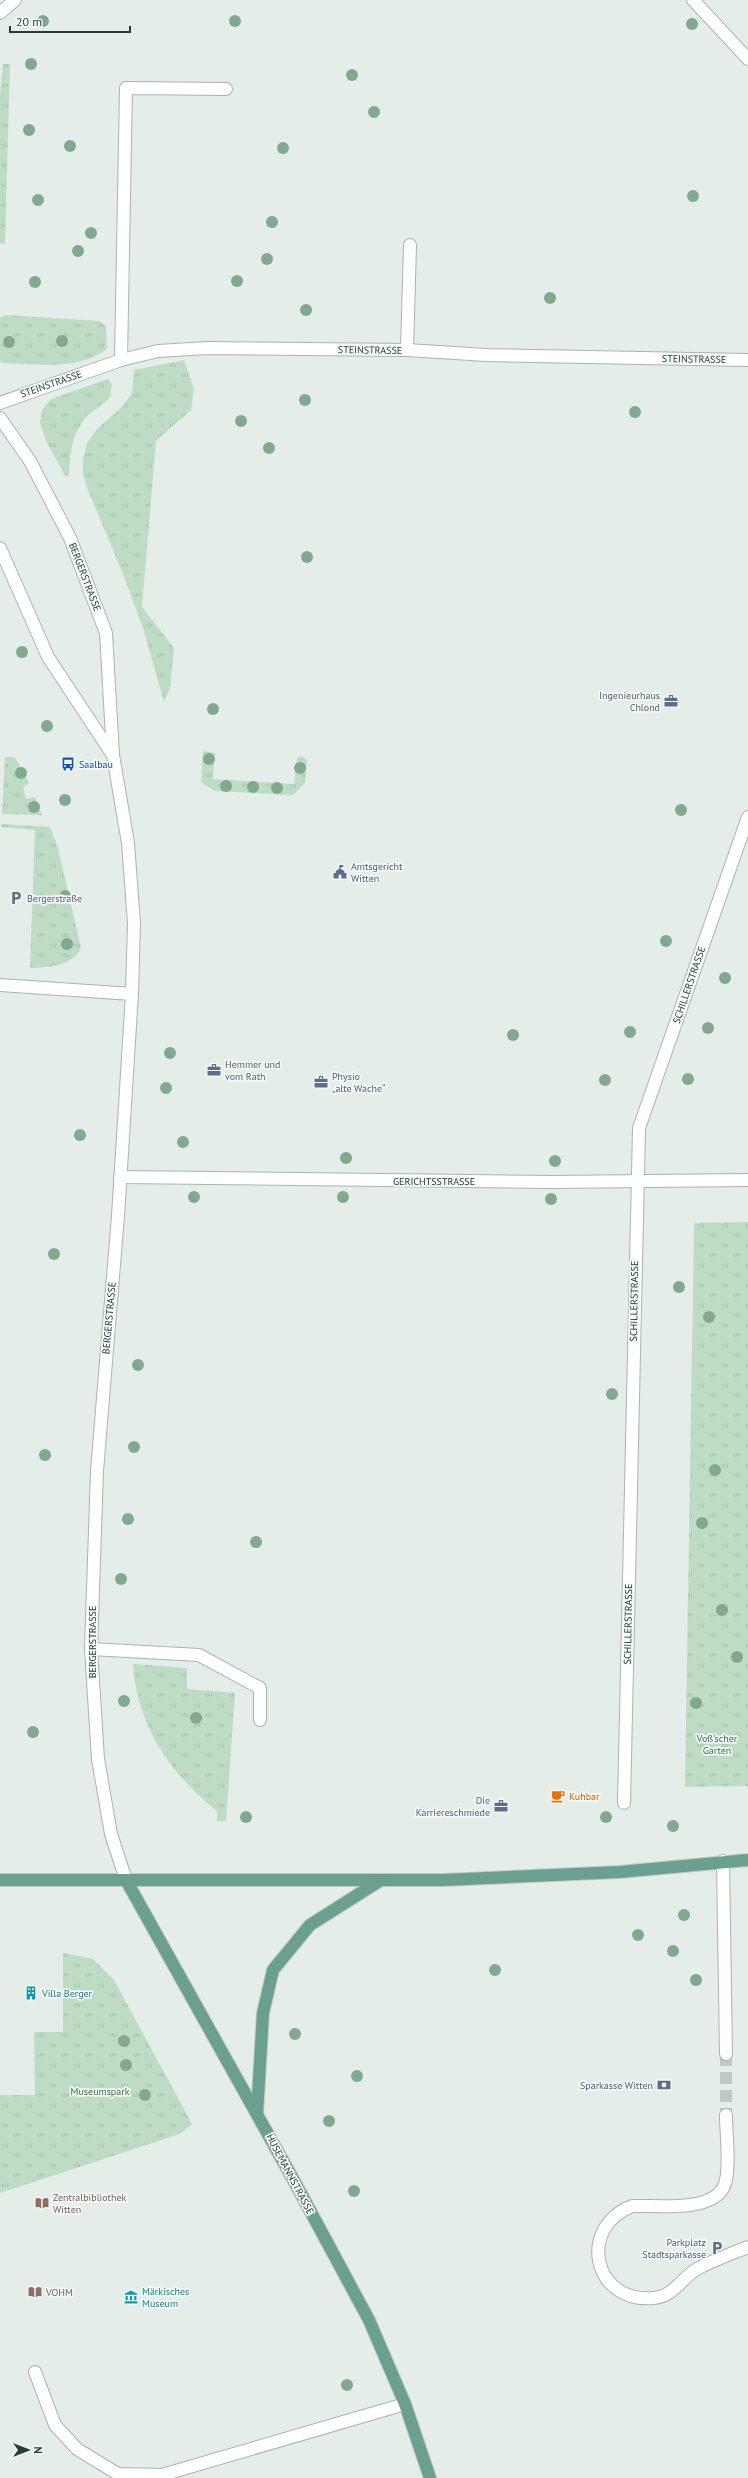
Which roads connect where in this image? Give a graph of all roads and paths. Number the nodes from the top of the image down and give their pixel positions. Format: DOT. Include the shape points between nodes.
graph roads {
  1 [pos="15,0"];
  2 [pos="693,0"];
  3 [pos="0,13"];
  4 [pos="748,59"];
  5 [pos="226,89"];
  6 [pos="410,245"];
  7 [pos="407,350"];
  8 [pos="121,360"];
  9 [pos="748,360"];
  10 [pos="0,403"];
  11 [pos="0,418"];
  12 [pos="0,548"];
  13 [pos="113,755"];
  14 [pos="748,817"];
  15 [pos="0,985"];
  16 [pos="132,994"];
  17 [pos="120,1176"];
  18 [pos="748,1180"];
  19 [pos="636,1181"];
  20 [pos="90,1649"];
  21 [pos="260,1720"];
  22 [pos="624,1803"];
  23 [pos="748,1860"];
  24 [pos="723,1861"];
  25 [pos="0,1880"];
  26 [pos="126,1880"];
  27 [pos="381,1880"];
  28 [pos="726,2054"];
  29 [pos="257,2114"];
  30 [pos="726,2115"];
  31 [pos="748,2248"];
  32 [pos="35,2372"];
  33 [pos="405,2404"];
  34 [pos="430,2478"];
  1 -- 3 [label="street"];
  2 -- 4 [label="street"];
  5 -- 8 [label="street" via="126,88"];
  6 -- 7 [label="street"];
  7 -- 8 [label="street, STEINSTRASSE" via="208,348 158,351"];
  7 -- 9 [label="street, STEINSTRASSE" via="486,355"];
  8 -- 10 [label="street, STEINSTRASSE"];
  11 -- 13 [label="street, BERGERSTRASSE" via="30,460 70,538 106,633"];
  12 -- 13 [label="street, BERGERSTRASSE" via="48,658"];
  13 -- 16 [label="street, BERGERSTRASSE" via="128,843 134,924"];
  14 -- 19 [label="street, SCHILLERSTRASSE" via="639,1128"];
  15 -- 16 [label="street"];
  16 -- 17 [label="street, BERGERSTRASSE"];
  17 -- 19 [label="street, GERICHTSSTRASSE"];
  17 -- 20 [label="street, BERGERSTRASSE" via="96,1471"];
  18 -- 19 [label="street, GERICHTSSTRASSE"];
  19 -- 22 [label="street, SCHILLERSTRASSE"];
  20 -- 21 [label="street" via="199,1655 260,1688"];
  20 -- 26 [label="street, BERGERSTRASSE" via="98,1759 111,1834"];
  23 -- 24 [label="main road"];
  24 -- 27 [label="main road" via="620,1872 531,1877"];
  24 -- 28 [label="street"];
  25 -- 26 [label="main road"];
  26 -- 27 [label="main road"];
  26 -- 29 [label="main road, HUSEMANNSTRASSE"];
  27 -- 29 [label="main road" via="310,1925 273,1970 263,2013"];
  29 -- 33 [label="main road, HUSEMANNSTRASSE" via="369,2320"];
  30 -- 31 [label="street" via="726,2180 721,2193 713,2200 701,2203 632,2206 622,2210 612,2217 602,2233 598,2265 606,2279 622,2293 638,2299 655,2298 675,2290 696,2270"];
  32 -- 33 [label="street" via="55,2425 77,2449 118,2474 162,2475"];
  33 -- 34 [label="main road, HUSEMANNSTRASSE"];
}
